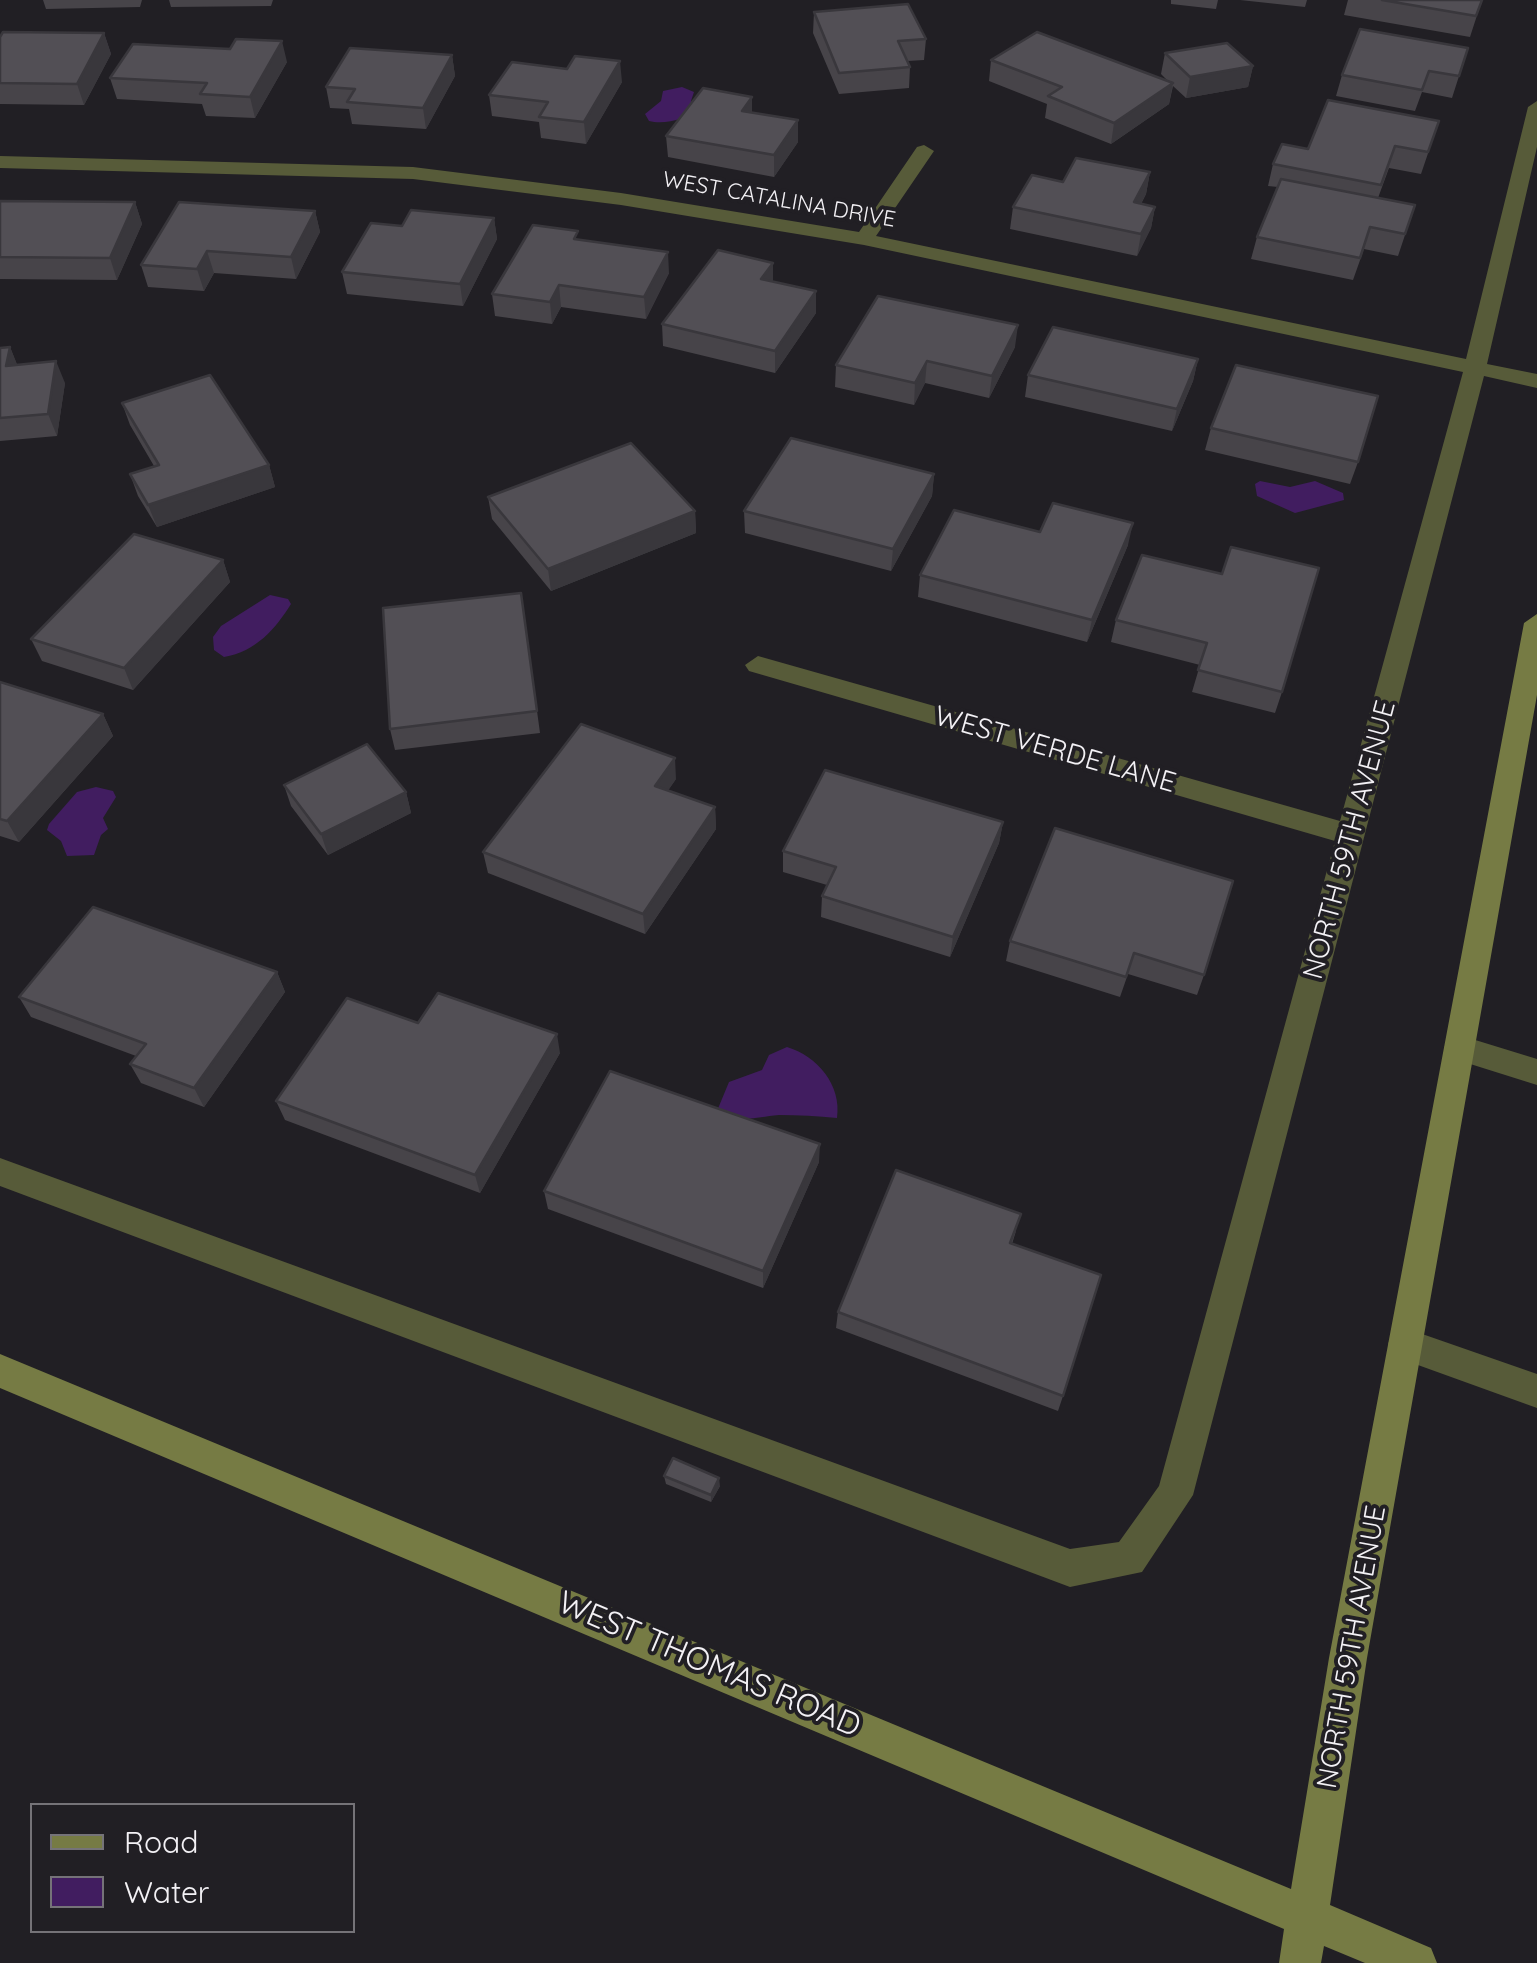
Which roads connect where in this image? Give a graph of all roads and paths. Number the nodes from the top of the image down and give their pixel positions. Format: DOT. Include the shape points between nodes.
graph roads {
  1 [pos="1537,107"];
  2 [pos="924,151"];
  3 [pos="0,162"];
  4 [pos="864,239"];
  5 [pos="1475,368"];
  6 [pos="1537,381"];
  7 [pos="1537,623"];
  8 [pos="758,666"];
  9 [pos="1352,835"];
  10 [pos="1459,1048"];
  11 [pos="1537,1072"];
  12 [pos="0,1172"];
  13 [pos="1404,1344"];
  14 [pos="0,1371"];
  15 [pos="1537,1391"];
  16 [pos="1308,1918"];
  17 [pos="1300,1963"];
  18 [pos="1416,1963"];
  1 -- 5 [label="street, NORTH 59TH AVENUE"];
  2 -- 4 [label="street"];
  3 -- 4 [label="street, WEST CATALINA DRIVE" via="413,174"];
  4 -- 5 [label="street, WEST CATALINA DRIVE"];
  5 -- 6 [label="street, WEST CATALINA DRIVE"];
  5 -- 9 [label="street, NORTH 59TH AVENUE"];
  7 -- 10 [label="main road, NORTH 59TH AVENUE"];
  8 -- 9 [label="street, WEST VERDE LANE"];
  9 -- 12 [label="street, NORTH 59TH AVENUE" via="1176,1495 1129,1560 1070,1568"];
  10 -- 11 [label="street"];
  10 -- 13 [label="main road, NORTH 59TH AVENUE"];
  13 -- 15 [label="street"];
  13 -- 16 [label="main road, NORTH 59TH AVENUE"];
  14 -- 16 [label="main road, WEST THOMAS ROAD"];
  16 -- 17 [label="main road, NORTH 59TH AVENUE"];
  16 -- 18 [label="main road, WEST THOMAS ROAD"];
}
